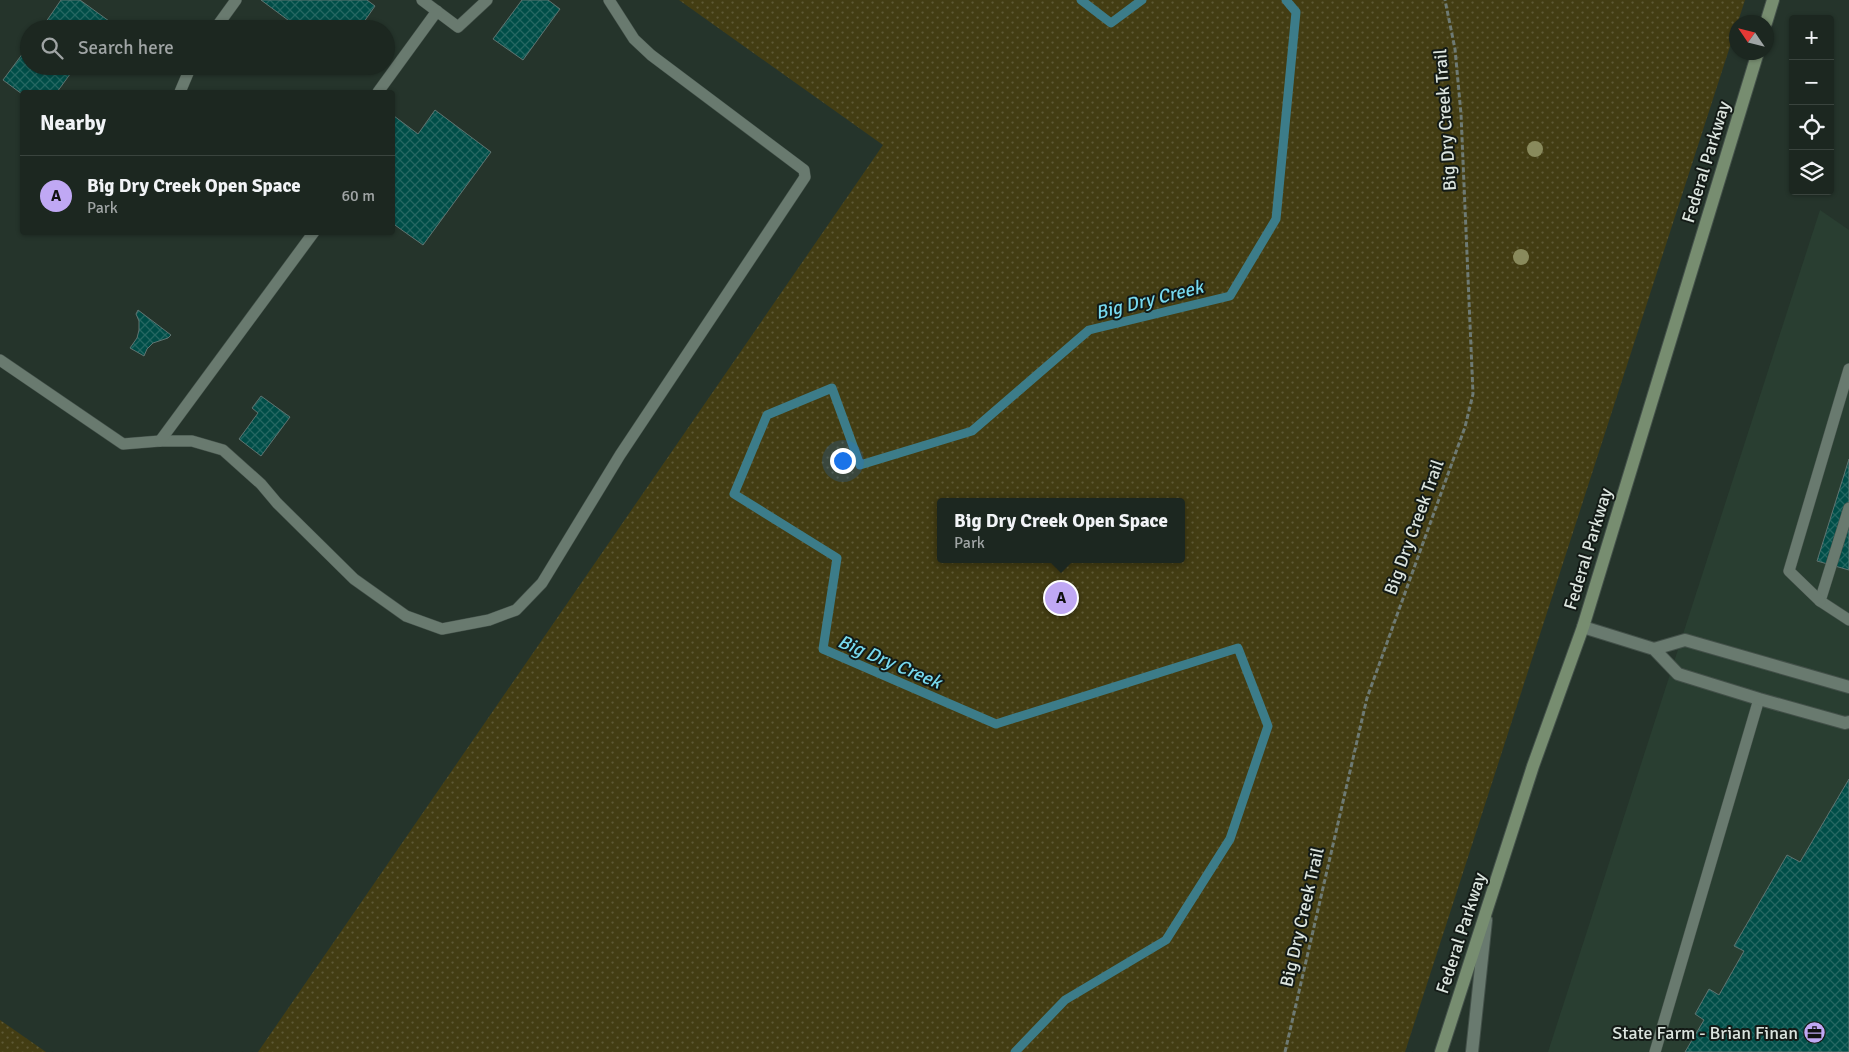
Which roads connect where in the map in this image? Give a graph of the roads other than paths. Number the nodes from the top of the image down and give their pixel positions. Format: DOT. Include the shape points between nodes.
graph roads {
  1 [pos="236,0"];
  2 [pos="422,0"];
  3 [pos="487,0"];
  4 [pos="609,0"];
  5 [pos="1774,0"];
  6 [pos="437,11"];
  7 [pos="1769,15"];
  8 [pos="222,20"];
  9 [pos="1756,60"];
  10 [pos="395,69"];
  11 [pos="187,75"];
  12 [pos="390,75"];
  13 [pos="181,90"];
  14 [pos="379,90"];
  15 [pos="312,235"];
  16 [pos="0,360"];
  17 [pos="1849,368"];
  18 [pos="160,441"];
  19 [pos="1849,508"];
  20 [pos="1820,601"];
  21 [pos="1849,620"];
  22 [pos="1583,627"];
  23 [pos="1654,649"];
  24 [pos="1849,687"];
  25 [pos="1759,700"];
  26 [pos="1849,722"];
  27 [pos="1488,910"];
  28 [pos="1441,1052"];
  29 [pos="1472,1052"];
  30 [pos="1654,1052"];
  1 -- 8 [label="lane"];
  2 -- 6 [label="lane"];
  3 -- 6 [label="lane" via="458,28"];
  4 -- 18 [label="lane" via="645,50 804,170 805,178 620,455 542,583 516,610 489,620 442,629 406,616 354,579 262,484 223,450 192,441"];
  5 -- 7 [label="main road"];
  6 -- 10 [label="lane"];
  9 -- 22 [label="main road, Federal Parkway"];
  11 -- 13 [label="lane"];
  12 -- 14 [label="lane"];
  15 -- 18 [label="lane"];
  16 -- 18 [label="lane" via="124,444"];
  17 -- 20 [label="lane" via="1789,571"];
  19 -- 20 [label="lane"];
  20 -- 21 [label="lane"];
  22 -- 23 [label="street"];
  22 -- 27 [label="main road, Federal Parkway" via="1533,766"];
  23 -- 24 [label="street" via="1685,640"];
  23 -- 25 [label="street" via="1678,674"];
  25 -- 26 [label="street"];
  25 -- 30 [label="lane"];
  27 -- 28 [label="main road, Federal Parkway"];
  27 -- 29 [label="street"];
}
